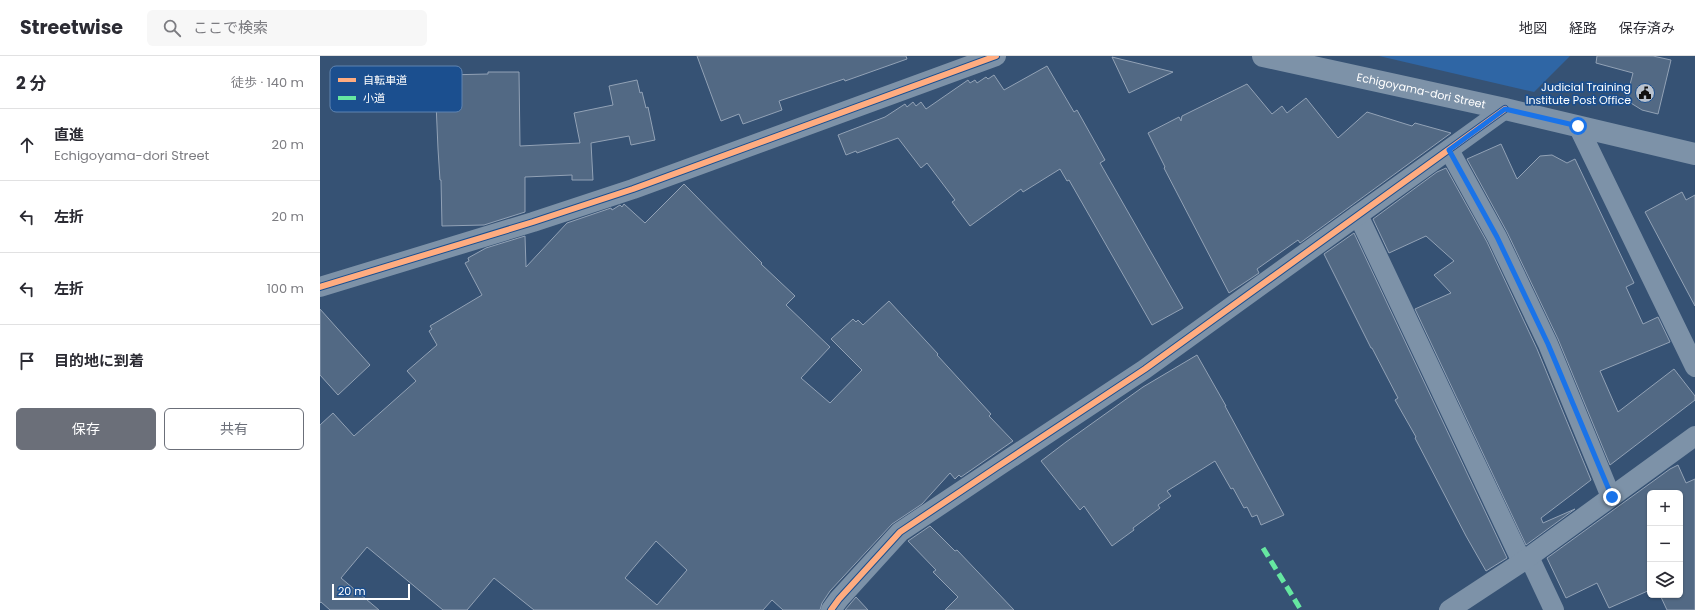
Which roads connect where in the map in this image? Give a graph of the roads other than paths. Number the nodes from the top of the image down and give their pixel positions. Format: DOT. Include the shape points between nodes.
graph roads {
  1 [pos="996,56"];
  2 [pos="1263,56"];
  3 [pos="1505,109"];
  4 [pos="1578,126"];
  5 [pos="1449,150"];
  6 [pos="1695,154"];
  7 [pos="1358,215"];
  8 [pos="320,287"];
  9 [pos="1695,366"];
  10 [pos="1695,436"];
  11 [pos="1612,497"];
  12 [pos="1525,559"];
  13 [pos="831,610"];
  14 [pos="1449,610"];
  15 [pos="1554,610"];
  1 -- 8 [label="street" via="633,189"];
  2 -- 3 [label="street, Echigoyama-dori Street"];
  3 -- 4 [label="street, Echigoyama-dori Street"];
  3 -- 5 [label="street"];
  4 -- 6 [label="street, Echigoyama-dori Street"];
  4 -- 9 [label="street"];
  5 -- 7 [label="street"];
  5 -- 11 [label="street" via="1497,237 1548,344"];
  7 -- 12 [label="street"];
  7 -- 13 [label="street" via="1115,390 900,532"];
  10 -- 11 [label="street"];
  11 -- 12 [label="street"];
  12 -- 14 [label="street"];
  12 -- 15 [label="street"];
}
